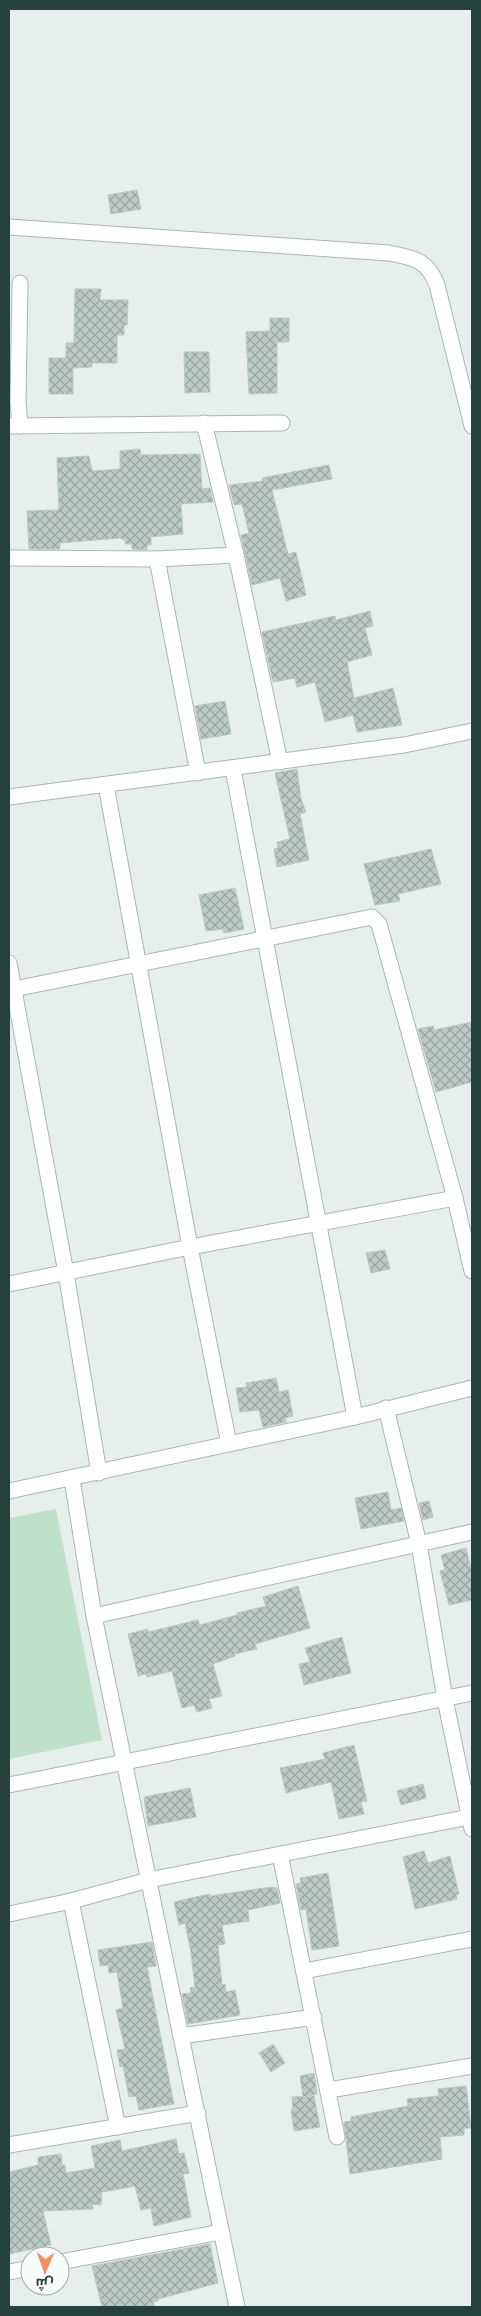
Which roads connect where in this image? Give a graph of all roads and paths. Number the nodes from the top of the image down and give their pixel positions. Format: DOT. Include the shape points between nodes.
graph roads {
  1 [pos="9,227"];
  2 [pos="20,283"];
  3 [pos="204,423"];
  4 [pos="282,423"];
  5 [pos="14,426"];
  6 [pos="472,426"];
  7 [pos="236,555"];
  8 [pos="9,558"];
  9 [pos="157,559"];
  10 [pos="472,731"];
  11 [pos="280,762"];
  12 [pos="233,769"];
  13 [pos="198,773"];
  14 [pos="106,785"];
  15 [pos="9,797"];
  16 [pos="267,939"];
  17 [pos="9,963"];
  18 [pos="140,964"];
  19 [pos="12,989"];
  20 [pos="454,1198"];
  21 [pos="318,1223"];
  22 [pos="190,1247"];
  23 [pos="472,1271"];
  24 [pos="66,1273"];
  25 [pos="9,1284"];
  26 [pos="472,1388"];
  27 [pos="386,1408"];
  28 [pos="355,1417"];
  29 [pos="229,1444"];
  30 [pos="99,1473"];
  31 [pos="72,1479"];
  32 [pos="9,1491"];
  33 [pos="472,1532"];
  34 [pos="419,1544"];
  35 [pos="94,1616"];
  36 [pos="472,1693"];
  37 [pos="445,1699"];
  38 [pos="126,1761"];
  39 [pos="466,1774"];
  40 [pos="9,1785"];
  41 [pos="471,1823"];
  42 [pos="280,1854"];
  43 [pos="149,1880"];
  44 [pos="70,1901"];
  45 [pos="9,1914"];
  46 [pos="472,1939"];
  47 [pos="304,1970"];
  48 [pos="314,2018"];
  49 [pos="181,2036"];
  50 [pos="472,2066"];
  51 [pos="329,2090"];
  52 [pos="198,2113"];
  53 [pos="118,2127"];
  54 [pos="337,2137"];
  55 [pos="9,2145"];
  56 [pos="221,2232"];
  57 [pos="70,2260"];
  58 [pos="237,2307"];
  1 -- 6 [label="street" via="389,253 418,259 438,285"];
  2 -- 5 [label="street" via="18,401"];
  3 -- 4 [label="street"];
  3 -- 5 [label="street"];
  3 -- 7 [label="street"];
  7 -- 9 [label="street"];
  7 -- 11 [label="street"];
  8 -- 9 [label="street"];
  9 -- 13 [label="street"];
  10 -- 11 [label="street" via="404,745"];
  11 -- 12 [label="street"];
  12 -- 13 [label="street"];
  12 -- 16 [label="street"];
  13 -- 14 [label="street"];
  14 -- 15 [label="street"];
  14 -- 18 [label="street"];
  16 -- 18 [label="street"];
  16 -- 20 [label="street" via="372,917 376,920"];
  16 -- 21 [label="street"];
  17 -- 19 [label="street"];
  18 -- 19 [label="street"];
  18 -- 22 [label="street"];
  19 -- 24 [label="street"];
  20 -- 21 [label="street"];
  20 -- 23 [label="street"];
  21 -- 22 [label="street"];
  21 -- 28 [label="street"];
  22 -- 24 [label="street"];
  22 -- 29 [label="street"];
  24 -- 25 [label="street"];
  24 -- 30 [label="street"];
  26 -- 27 [label="street"];
  27 -- 28 [label="street"];
  27 -- 34 [label="street"];
  28 -- 29 [label="street"];
  29 -- 30 [label="street"];
  30 -- 31 [label="street"];
  31 -- 32 [label="street"];
  31 -- 35 [label="street"];
  33 -- 34 [label="street"];
  34 -- 35 [label="street"];
  34 -- 37 [label="street"];
  35 -- 38 [label="street"];
  36 -- 37 [label="street"];
  37 -- 38 [label="street"];
  37 -- 39 [label="street"];
  38 -- 40 [label="street"];
  38 -- 43 [label="street"];
  39 -- 41 [label="street"];
  41 -- 42 [label="street"];
  42 -- 43 [label="street"];
  42 -- 47 [label="street"];
  43 -- 44 [label="street"];
  43 -- 49 [label="street"];
  44 -- 45 [label="street"];
  44 -- 53 [label="street"];
  46 -- 47 [label="street"];
  47 -- 48 [label="street"];
  48 -- 49 [label="street"];
  48 -- 51 [label="street"];
  49 -- 52 [label="street"];
  50 -- 51 [label="street"];
  51 -- 54 [label="street"];
  52 -- 53 [label="street"];
  52 -- 56 [label="street"];
  53 -- 55 [label="street"];
  56 -- 57 [label="street"];
  56 -- 58 [label="street"];
}
